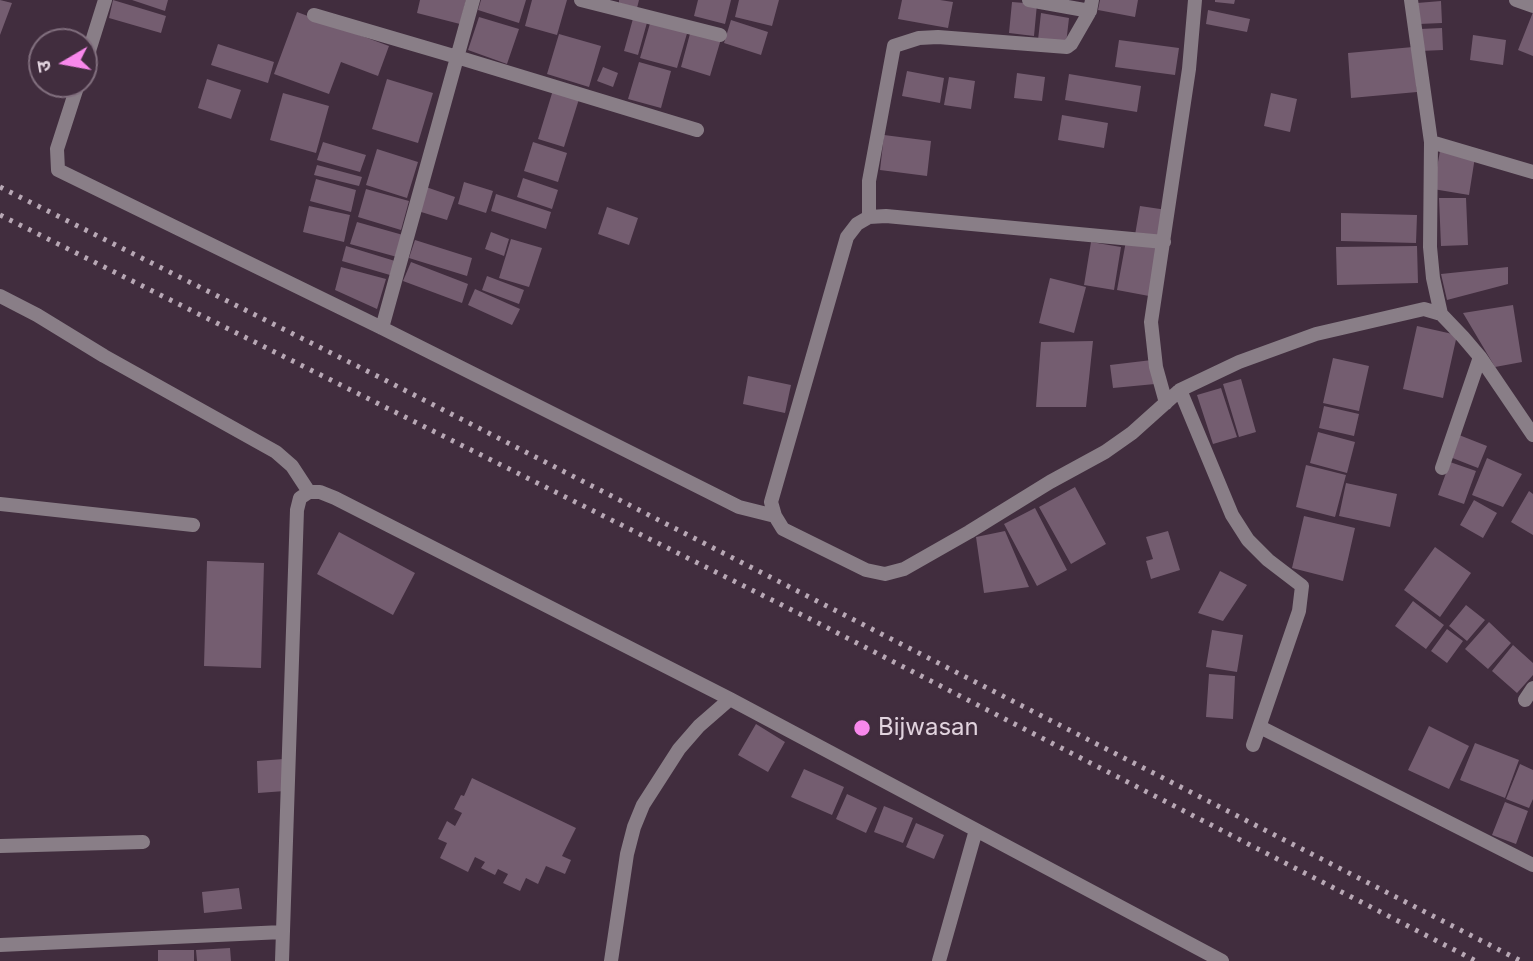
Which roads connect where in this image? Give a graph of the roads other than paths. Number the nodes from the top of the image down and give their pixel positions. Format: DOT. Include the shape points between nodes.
graph roads {
  1 [pos="105,0"];
  2 [pos="473,0"];
  3 [pos="581,0"];
  4 [pos="1029,0"];
  5 [pos="1195,0"];
  6 [pos="1411,0"];
  7 [pos="1091,6"];
  8 [pos="314,15"];
  9 [pos="96,28"];
  10 [pos="720,35"];
  11 [pos="457,57"];
  12 [pos="73,98"];
  13 [pos="697,130"];
  14 [pos="1431,142"];
  15 [pos="1533,172"];
  16 [pos="869,217"];
  17 [pos="1164,242"];
  18 [pos="0,296"];
  19 [pos="1441,314"];
  20 [pos="382,328"];
  21 [pos="1480,357"];
  22 [pos="1180,390"];
  23 [pos="1166,403"];
  24 [pos="1533,435"];
  25 [pos="1442,468"];
  26 [pos="309,492"];
  27 [pos="0,504"];
  28 [pos="775,516"];
  29 [pos="193,525"];
  30 [pos="730,699"];
  31 [pos="1260,727"];
  32 [pos="1253,745"];
  33 [pos="975,830"];
  34 [pos="143,842"];
  35 [pos="0,846"];
  36 [pos="1533,865"];
  37 [pos="283,932"];
  38 [pos="0,945"];
  39 [pos="282,961"];
  40 [pos="611,961"];
  41 [pos="939,961"];
  42 [pos="1222,961"];
  1 -- 9 [label="street"];
  2 -- 11 [label="street"];
  3 -- 10 [label="street"];
  4 -- 7 [label="street"];
  5 -- 17 [label="street"];
  6 -- 14 [label="street"];
  7 -- 16 [label="street" via="1067,47 938,37 894,46 869,181"];
  8 -- 11 [label="street"];
  11 -- 13 [label="street"];
  11 -- 20 [label="street"];
  12 -- 20 [label="street" via="57,149 58,170"];
  14 -- 15 [label="street"];
  14 -- 19 [label="street" via="1430,247"];
  16 -- 17 [label="street"];
  16 -- 28 [label="street" via="857,223 847,237 771,502"];
  17 -- 23 [label="street" via="1151,322"];
  18 -- 26 [label="street" via="276,452"];
  19 -- 21 [label="street"];
  19 -- 22 [label="street" via="1424,309 1316,334"];
  20 -- 28 [label="street" via="739,506"];
  21 -- 24 [label="street"];
  21 -- 25 [label="street"];
  22 -- 23 [label="street"];
  22 -- 31 [label="street" via="1232,516 1248,540 1302,586 1299,611"];
  23 -- 28 [label="street" via="1104,452 904,569 886,574 866,570 783,529"];
  26 -- 30 [label="street" via="335,498"];
  26 -- 37 [label="street" via="300,498 296,510"];
  27 -- 29 [label="street"];
  30 -- 33 [label="street"];
  30 -- 40 [label="street" via="679,750 643,805 627,854"];
  31 -- 32 [label="street"];
  31 -- 36 [label="street"];
  33 -- 41 [label="street"];
  33 -- 42 [label="street"];
  34 -- 35 [label="street"];
  37 -- 38 [label="street"];
  37 -- 39 [label="street"];
}
